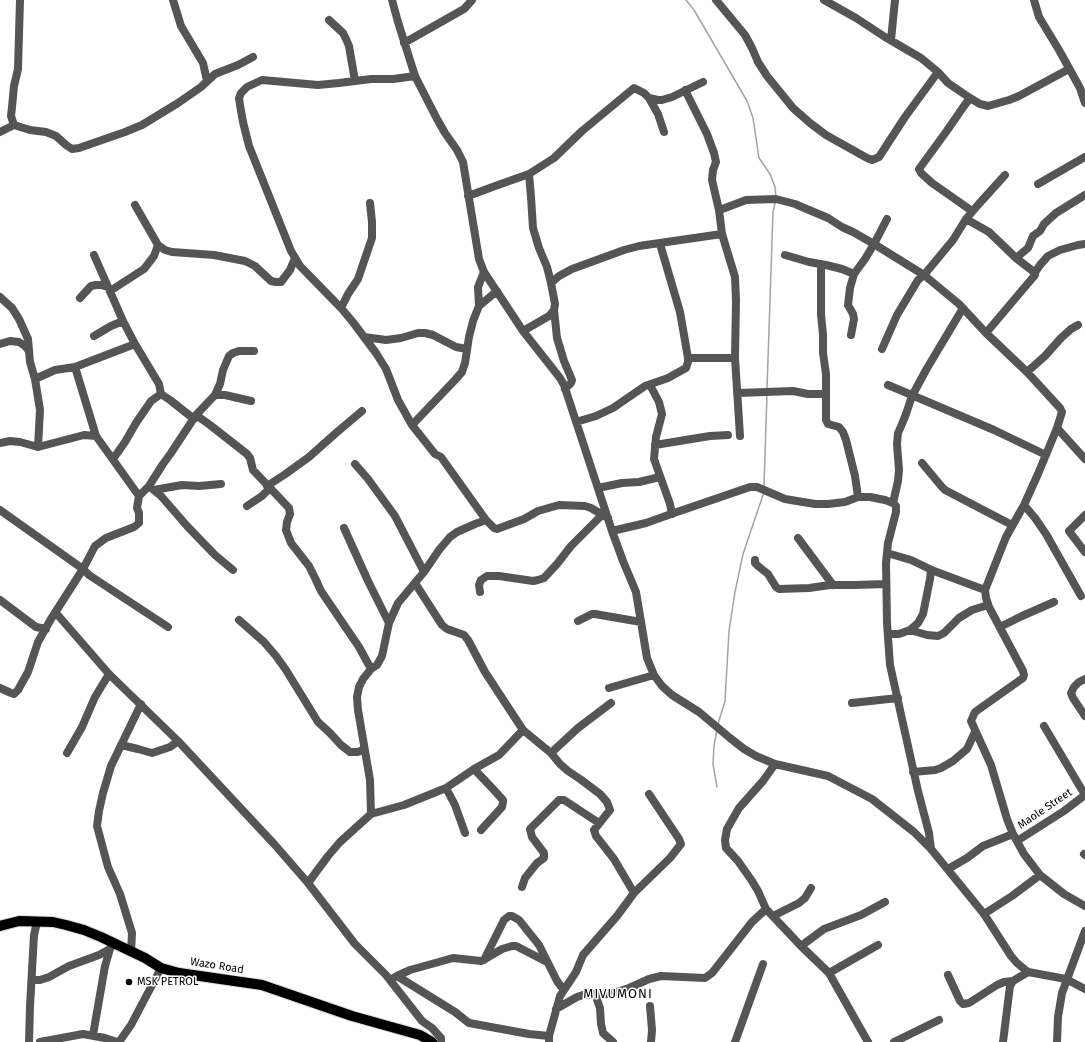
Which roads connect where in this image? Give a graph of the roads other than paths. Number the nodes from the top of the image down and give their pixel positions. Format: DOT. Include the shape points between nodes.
graph roads {
  1 [pos="20,0"];
  2 [pos="174,0"];
  3 [pos="392,0"];
  4 [pos="472,0"];
  5 [pos="716,0"];
  6 [pos="824,0"];
  7 [pos="894,0"];
  8 [pos="1034,0"];
  9 [pos="329,20"];
  10 [pos="891,40"];
  11 [pos="404,43"];
  12 [pos="253,56"];
  13 [pos="1069,69"];
  14 [pos="938,72"];
  15 [pos="416,76"];
  16 [pos="208,81"];
  17 [pos="355,81"];
  18 [pos="703,82"];
  19 [pos="1082,87"];
  20 [pos="685,90"];
  21 [pos="649,98"];
  22 [pos="970,98"];
  23 [pos="1085,103"];
  24 [pos="14,125"];
  25 [pos="0,132"];
  26 [pos="664,132"];
  27 [pos="1085,157"];
  28 [pos="529,174"];
  29 [pos="1005,175"];
  30 [pos="1038,184"];
  31 [pos="1085,195"];
  32 [pos="468,196"];
  33 [pos="370,203"];
  34 [pos="135,204"];
  35 [pos="719,210"];
  36 [pos="972,211"];
  37 [pos="887,219"];
  38 [pos="966,219"];
  39 [pos="722,234"];
  40 [pos="660,244"];
  41 [pos="874,244"];
  42 [pos="1085,244"];
  43 [pos="158,245"];
  44 [pos="94,255"];
  45 [pos="785,255"];
  46 [pos="295,258"];
  47 [pos="1016,258"];
  48 [pos="822,264"];
  49 [pos="484,272"];
  50 [pos="1034,272"];
  51 [pos="854,274"];
  52 [pos="924,275"];
  53 [pos="551,284"];
  54 [pos="109,289"];
  55 [pos="497,291"];
  56 [pos="0,297"];
  57 [pos="80,298"];
  58 [pos="479,306"];
  59 [pos="341,308"];
  60 [pos="963,308"];
  61 [pos="554,310"];
  62 [pos="124,321"];
  63 [pos="1078,325"];
  64 [pos="522,331"];
  65 [pos="986,333"];
  66 [pos="851,335"];
  67 [pos="94,336"];
  68 [pos="364,337"];
  69 [pos="0,344"];
  70 [pos="135,344"];
  71 [pos="467,348"];
  72 [pos="882,349"];
  73 [pos="29,351"];
  74 [pos="254,351"];
  75 [pos="688,358"];
  76 [pos="735,358"];
  77 [pos="75,367"];
  78 [pos="1027,372"];
  79 [pos="35,379"];
  80 [pos="650,385"];
  81 [pos="888,385"];
  82 [pos="565,389"];
  83 [pos="738,392"];
  84 [pos="161,394"];
  85 [pos="826,394"];
  86 [pos="215,395"];
  87 [pos="912,396"];
  88 [pos="251,401"];
  89 [pos="362,411"];
  90 [pos="195,417"];
  91 [pos="576,422"];
  92 [pos="412,425"];
  93 [pos="1057,428"];
  94 [pos="96,436"];
  95 [pos="728,436"];
  96 [pos="740,436"];
  97 [pos="0,443"];
  98 [pos="655,445"];
  99 [pos="38,447"];
  100 [pos="1046,455"];
  101 [pos="113,459"];
  102 [pos="1085,459"];
  103 [pos="355,464"];
  104 [pos="922,464"];
  105 [pos="660,477"];
  106 [pos="221,484"];
  107 [pos="269,487"];
  108 [pos="152,488"];
  109 [pos="598,488"];
  110 [pos="139,496"];
  111 [pos="858,497"];
  112 [pos="893,503"];
  113 [pos="1024,505"];
  114 [pos="247,506"];
  115 [pos="0,510"];
  116 [pos="672,514"];
  117 [pos="1085,515"];
  118 [pos="605,517"];
  119 [pos="486,520"];
  120 [pos="1012,525"];
  121 [pos="344,528"];
  122 [pos="612,531"];
  123 [pos="798,538"];
  124 [pos="887,552"];
  125 [pos="1085,552"];
  126 [pos="755,560"];
  127 [pos="83,569"];
  128 [pos="233,570"];
  129 [pos="931,570"];
  130 [pos="424,572"];
  131 [pos="415,583"];
  132 [pos="886,584"];
  133 [pos="833,585"];
  134 [pos="985,590"];
  135 [pos="480,592"];
  136 [pos="1081,596"];
  137 [pos="0,600"];
  138 [pos="1054,602"];
  139 [pos="988,605"];
  140 [pos="56,613"];
  141 [pos="239,620"];
  142 [pos="578,621"];
  143 [pos="389,622"];
  144 [pos="642,622"];
  145 [pos="168,627"];
  146 [pos="1000,627"];
  147 [pos="46,629"];
  148 [pos="910,630"];
  149 [pos="888,634"];
  150 [pos="371,669"];
  151 [pos="109,674"];
  152 [pos="654,676"];
  153 [pos="1085,678"];
  154 [pos="0,688"];
  155 [pos="609,688"];
  156 [pos="898,698"];
  157 [pos="852,702"];
  158 [pos="611,703"];
  159 [pos="140,704"];
  160 [pos="1085,716"];
  161 [pos="1044,726"];
  162 [pos="522,730"];
  163 [pos="976,732"];
  164 [pos="178,740"];
  165 [pos="121,745"];
  166 [pos="364,749"];
  167 [pos="67,753"];
  168 [pos="551,753"];
  169 [pos="775,764"];
  170 [pos="474,769"];
  171 [pos="913,772"];
  172 [pos="446,788"];
  173 [pos="649,794"];
  174 [pos="1085,795"];
  175 [pos="371,814"];
  176 [pos="599,823"];
  177 [pos="481,830"];
  178 [pos="465,834"];
  179 [pos="1015,838"];
  180 [pos="932,849"];
  181 [pos="948,869"];
  182 [pos="1040,875"];
  183 [pos="308,883"];
  184 [pos="522,887"];
  185 [pos="810,888"];
  186 [pos="634,893"];
  187 [pos="885,902"];
  188 [pos="1085,906"];
  189 [pos="766,909"];
  190 [pos="984,914"];
  191 [pos="773,916"];
  192 [pos="37,922"];
  193 [pos="0,926"];
  194 [pos="1085,930"];
  195 [pos="878,945"];
  196 [pos="111,946"];
  197 [pos="801,946"];
  198 [pos="131,952"];
  199 [pos="485,959"];
  200 [pos="547,962"];
  201 [pos="763,964"];
  202 [pos="161,968"];
  203 [pos="1028,972"];
  204 [pos="829,973"];
  205 [pos="948,975"];
  206 [pos="394,978"];
  207 [pos="1066,979"];
  208 [pos="32,980"];
  209 [pos="1013,981"];
  210 [pos="564,989"];
  211 [pos="1085,989"];
  212 [pos="595,994"];
  213 [pos="650,1006"];
  214 [pos="556,1009"];
  215 [pos="939,1020"];
  216 [pos="93,1035"];
  217 [pos="549,1039"];
  218 [pos="104,1040"];
  219 [pos="29,1042"];
  220 [pos="40,1042"];
  221 [pos="118,1042"];
  222 [pos="432,1042"];
  223 [pos="441,1042"];
  224 [pos="613,1042"];
  225 [pos="651,1042"];
  226 [pos="735,1042"];
  227 [pos="868,1042"];
  228 [pos="894,1042"];
  229 [pos="1003,1042"];
  230 [pos="1057,1042"];
  1 -- 24 [label="street" via="18,69 11,116"];
  2 -- 16 [label="street" via="181,26 203,63"];
  3 -- 11 [label="street"];
  4 -- 11 [label="street" via="464,9"];
  5 -- 14 [label="street" via="745,35 762,70 793,108 826,135 872,160 879,157"];
  6 -- 10 [label="street"];
  7 -- 10 [label="street"];
  8 -- 13 [label="street" via="1039,17"];
  9 -- 17 [label="street" via="343,33 349,46"];
  10 -- 14 [label="street" via="921,58"];
  11 -- 15 [label="street"];
  12 -- 16 [label="street" via="215,74"];
  13 -- 19 [label="street"];
  13 -- 22 [label="street" via="1009,100 988,106"];
  14 -- 22 [label="street" via="948,83"];
  15 -- 17 [label="street"];
  15 -- 32 [label="street" via="437,119 463,162"];
  16 -- 24 [label="street" via="142,125 79,148 72,149 56,136 46,132"];
  17 -- 46 [label="street" via="318,85 262,80 247,87 239,98 249,146"];
  18 -- 20 [label="street"];
  19 -- 23 [label="street"];
  20 -- 21 [label="street" via="664,100"];
  20 -- 35 [label="street" via="714,152 716,162 712,180"];
  21 -- 26 [label="street"];
  21 -- 28 [label="street" via="634,88 554,158"];
  22 -- 36 [label="street" via="918,169 932,183"];
  24 -- 25 [label="street"];
  27 -- 30 [label="street"];
  28 -- 32 [label="street"];
  28 -- 53 [label="street" via="533,228"];
  29 -- 36 [label="street"];
  31 -- 47 [label="street" via="1056,213 1033,236 1028,248"];
  32 -- 49 [label="street" via="479,259"];
  33 -- 59 [label="street" via="372,238 358,279"];
  34 -- 43 [label="street"];
  35 -- 39 [label="street"];
  35 -- 41 [label="street" via="746,200 776,199 817,213"];
  36 -- 38 [label="street"];
  37 -- 41 [label="street"];
  38 -- 47 [label="street" via="989,232"];
  38 -- 52 [label="street" via="953,240"];
  39 -- 40 [label="street"];
  39 -- 76 [label="street" via="735,277"];
  40 -- 53 [label="street" via="624,250 572,269"];
  40 -- 75 [label="street" via="680,312"];
  41 -- 51 [label="street"];
  41 -- 52 [label="street"];
  42 -- 50 [label="street" via="1078,244 1048,256"];
  43 -- 46 [label="street" via="172,252 214,255 245,261 276,282 282,282"];
  43 -- 54 [label="street" via="144,270"];
  44 -- 54 [label="street"];
  45 -- 48 [label="street"];
  46 -- 59 [label="street"];
  47 -- 50 [label="street"];
  48 -- 51 [label="street"];
  48 -- 85 [label="street" via="822,353"];
  49 -- 55 [label="street"];
  49 -- 58 [label="street" via="478,287"];
  50 -- 65 [label="street" via="1035,275"];
  51 -- 66 [label="street" via="848,305 854,319"];
  52 -- 60 [label="street"];
  52 -- 72 [label="street" via="918,280 897,315"];
  53 -- 61 [label="street"];
  54 -- 57 [label="street" via="101,285 91,286"];
  54 -- 62 [label="street"];
  55 -- 58 [label="street"];
  55 -- 64 [label="street"];
  56 -- 73 [label="street" via="19,319 28,339"];
  58 -- 71 [label="street"];
  59 -- 68 [label="street"];
  60 -- 65 [label="street"];
  60 -- 87 [label="street"];
  61 -- 64 [label="street" via="549,316"];
  61 -- 82 [label="street" via="557,338 572,380"];
  62 -- 67 [label="street"];
  62 -- 70 [label="street"];
  63 -- 78 [label="street"];
  64 -- 82 [label="street" via="560,378"];
  65 -- 78 [label="street"];
  68 -- 71 [label="street" via="386,340 425,333 456,347"];
  68 -- 92 [label="street" via="386,369 398,400"];
  69 -- 73 [label="street" via="19,342"];
  70 -- 77 [label="street"];
  70 -- 84 [label="street" via="159,384"];
  71 -- 92 [label="street" via="462,372"];
  73 -- 79 [label="street"];
  74 -- 86 [label="street" via="239,351 229,356"];
  75 -- 76 [label="street"];
  75 -- 80 [label="street" via="686,368"];
  76 -- 83 [label="street"];
  77 -- 79 [label="street" via="55,370"];
  77 -- 94 [label="street"];
  78 -- 93 [label="street" via="1060,408 1062,412"];
  79 -- 99 [label="street" via="40,410"];
  80 -- 91 [label="street" via="596,416"];
  80 -- 98 [label="street" via="662,414"];
  81 -- 87 [label="street"];
  82 -- 91 [label="street"];
  83 -- 85 [label="street" via="793,391"];
  83 -- 96 [label="street"];
  84 -- 90 [label="street"];
  84 -- 101 [label="street" via="151,401"];
  85 -- 111 [label="street" via="826,420 828,424 839,427 843,432"];
  86 -- 88 [label="street"];
  86 -- 90 [label="street"];
  87 -- 100 [label="street"];
  87 -- 112 [label="street" via="898,433 899,470"];
  89 -- 107 [label="street" via="309,457"];
  90 -- 107 [label="street" via="210,425 247,454 253,470"];
  90 -- 108 [label="street" via="163,464"];
  91 -- 109 [label="street"];
  92 -- 119 [label="street" via="435,454 441,457"];
  93 -- 100 [label="street"];
  93 -- 102 [label="street"];
  94 -- 99 [label="street" via="84,435"];
  94 -- 101 [label="street"];
  95 -- 98 [label="street" via="710,436"];
  97 -- 99 [label="street" via="20,442"];
  98 -- 105 [label="street" via="654,459"];
  100 -- 113 [label="street"];
  101 -- 110 [label="street"];
  103 -- 130 [label="street" via="394,516"];
  104 -- 120 [label="street" via="945,490"];
  105 -- 109 [label="street"];
  105 -- 116 [label="street"];
  106 -- 108 [label="street"];
  107 -- 114 [label="street" via="262,496"];
  107 -- 150 [label="street" via="289,508 286,530 291,543 309,566 320,591"];
  108 -- 110 [label="street"];
  108 -- 128 [label="street" via="199,539"];
  109 -- 118 [label="street"];
  110 -- 127 [label="street" via="139,523 95,546"];
  111 -- 112 [label="street" via="870,497"];
  111 -- 116 [label="street" via="844,502 815,504 785,499 757,487 750,487"];
  112 -- 124 [label="street" via="896,512"];
  113 -- 120 [label="street"];
  113 -- 136 [label="street" via="1046,534"];
  115 -- 127 [label="street"];
  116 -- 122 [label="street"];
  117 -- 125 [label="street" via="1070,532"];
  118 -- 119 [label="street" via="585,506 559,505 497,529"];
  118 -- 122 [label="street"];
  118 -- 135 [label="street" via="571,546 544,578 533,581 487,576 481,580"];
  119 -- 130 [label="street" via="450,537"];
  120 -- 134 [label="street"];
  121 -- 143 [label="street"];
  122 -- 144 [label="street" via="636,592"];
  123 -- 133 [label="street"];
  124 -- 129 [label="street"];
  124 -- 132 [label="street"];
  126 -- 133 [label="street" via="779,589"];
  127 -- 140 [label="street"];
  127 -- 145 [label="street"];
  129 -- 134 [label="street"];
  129 -- 148 [label="street" via="923,614"];
  130 -- 131 [label="street"];
  131 -- 143 [label="street" via="398,603"];
  131 -- 162 [label="street" via="442,625 464,635 468,640"];
  132 -- 133 [label="street"];
  132 -- 149 [label="street"];
  134 -- 139 [label="street"];
  137 -- 147 [label="street" via="36,626"];
  138 -- 146 [label="street"];
  139 -- 146 [label="street"];
  139 -- 148 [label="street" via="972,610 938,636"];
  140 -- 147 [label="street"];
  140 -- 151 [label="street"];
  141 -- 166 [label="street" via="276,656 318,722 340,745 350,752"];
  142 -- 144 [label="street" via="595,614"];
  143 -- 150 [label="street" via="382,656"];
  144 -- 152 [label="street" via="647,658"];
  146 -- 163 [label="street" via="1024,675 975,712 971,721"];
  147 -- 154 [label="street" via="18,690 14,694"];
  148 -- 149 [label="street"];
  149 -- 156 [label="street" via="890,665"];
  150 -- 166 [label="street" via="359,687 357,696"];
  151 -- 159 [label="street"];
  151 -- 167 [label="street"];
  152 -- 155 [label="street"];
  152 -- 169 [label="street" via="672,695 699,712 730,738 756,756"];
  153 -- 160 [label="street" via="1078,682 1072,693"];
  156 -- 157 [label="street"];
  156 -- 171 [label="street"];
  158 -- 168 [label="street"];
  159 -- 164 [label="street"];
  159 -- 165 [label="street"];
  161 -- 174 [label="street"];
  162 -- 168 [label="street"];
  162 -- 170 [label="street" via="499,755"];
  163 -- 171 [label="street" via="967,749 953,761 935,770"];
  163 -- 179 [label="street" via="991,765"];
  164 -- 165 [label="street" via="170,747 152,753"];
  164 -- 183 [label="street"];
  165 -- 198 [label="street" via="103,793 97,826 108,867 120,894 132,933"];
  166 -- 175 [label="street" via="370,780"];
  168 -- 176 [label="street" via="560,764 607,802 610,810"];
  169 -- 180 [label="street" via="828,776 872,799"];
  169 -- 189 [label="street" via="739,808 724,840 726,848 752,881"];
  170 -- 172 [label="street"];
  170 -- 177 [label="street" via="503,800 502,807"];
  171 -- 180 [label="street"];
  172 -- 175 [label="street" via="404,805"];
  172 -- 178 [label="street"];
  173 -- 186 [label="street" via="681,844"];
  174 -- 179 [label="street, Maole Street" via="1064,811"];
  175 -- 183 [label="street" via="340,842"];
  176 -- 184 [label="street" via="564,800 559,800 530,829 532,837 544,853 544,858 525,878"];
  176 -- 186 [label="street" via="594,830 596,836 614,859"];
  179 -- 181 [label="street, Maole Street" via="983,846"];
  179 -- 182 [label="street"];
  180 -- 181 [label="street"];
  181 -- 190 [label="street"];
  182 -- 188 [label="street" via="1064,894"];
  182 -- 190 [label="street"];
  183 -- 206 [label="street" via="355,944 386,975"];
  185 -- 191 [label="street" via="799,903"];
  186 -- 210 [label="street" via="583,955 576,972"];
  187 -- 197 [label="street" via="824,929"];
  189 -- 191 [label="street"];
  189 -- 212 [label="street" via="752,922 706,978 661,976 618,992"];
  190 -- 203 [label="street" via="1011,956"];
  191 -- 197 [label="street"];
  192 -- 193 [label="main road, Wazo Road" via="19,921"];
  192 -- 196 [label="main road, Wazo Road" via="53,922 84,930"];
  192 -- 208 [label="street"];
  194 -- 207 [label="street"];
  195 -- 204 [label="street"];
  196 -- 198 [label="main road, Wazo Road"];
  196 -- 208 [label="street" via="99,955 69,966 49,977"];
  196 -- 216 [label="street"];
  197 -- 204 [label="street"];
  198 -- 202 [label="main road, Wazo Road"];
  199 -- 200 [label="street" via="502,949 516,946"];
  199 -- 200 [label="street" via="504,920 512,916 519,920 535,940"];
  199 -- 206 [label="street" via="481,961 453,958"];
  200 -- 210 [label="street"];
  201 -- 226 [label="street"];
  202 -- 221 [label="street" via="131,1024"];
  202 -- 222 [label="main road, Wazo Road" via="262,985 352,1016 420,1035"];
  203 -- 207 [label="street"];
  203 -- 209 [label="street"];
  204 -- 227 [label="street"];
  205 -- 209 [label="street" via="963,1004 1004,982"];
  206 -- 217 [label="street" via="455,1012 469,1024"];
  206 -- 223 [label="street" via="422,1021 432,1028"];
  207 -- 211 [label="street"];
  207 -- 230 [label="street" via="1058,1017"];
  208 -- 219 [label="street"];
  209 -- 229 [label="street" via="1010,986"];
  210 -- 214 [label="street"];
  212 -- 214 [label="street" via="583,995"];
  212 -- 224 [label="street" via="600,1008 603,1032"];
  213 -- 225 [label="street"];
  214 -- 217 [label="street"];
  215 -- 228 [label="street"];
  216 -- 218 [label="street"];
  216 -- 220 [label="street" via="83,1034"];
  218 -- 221 [label="street"];
}
